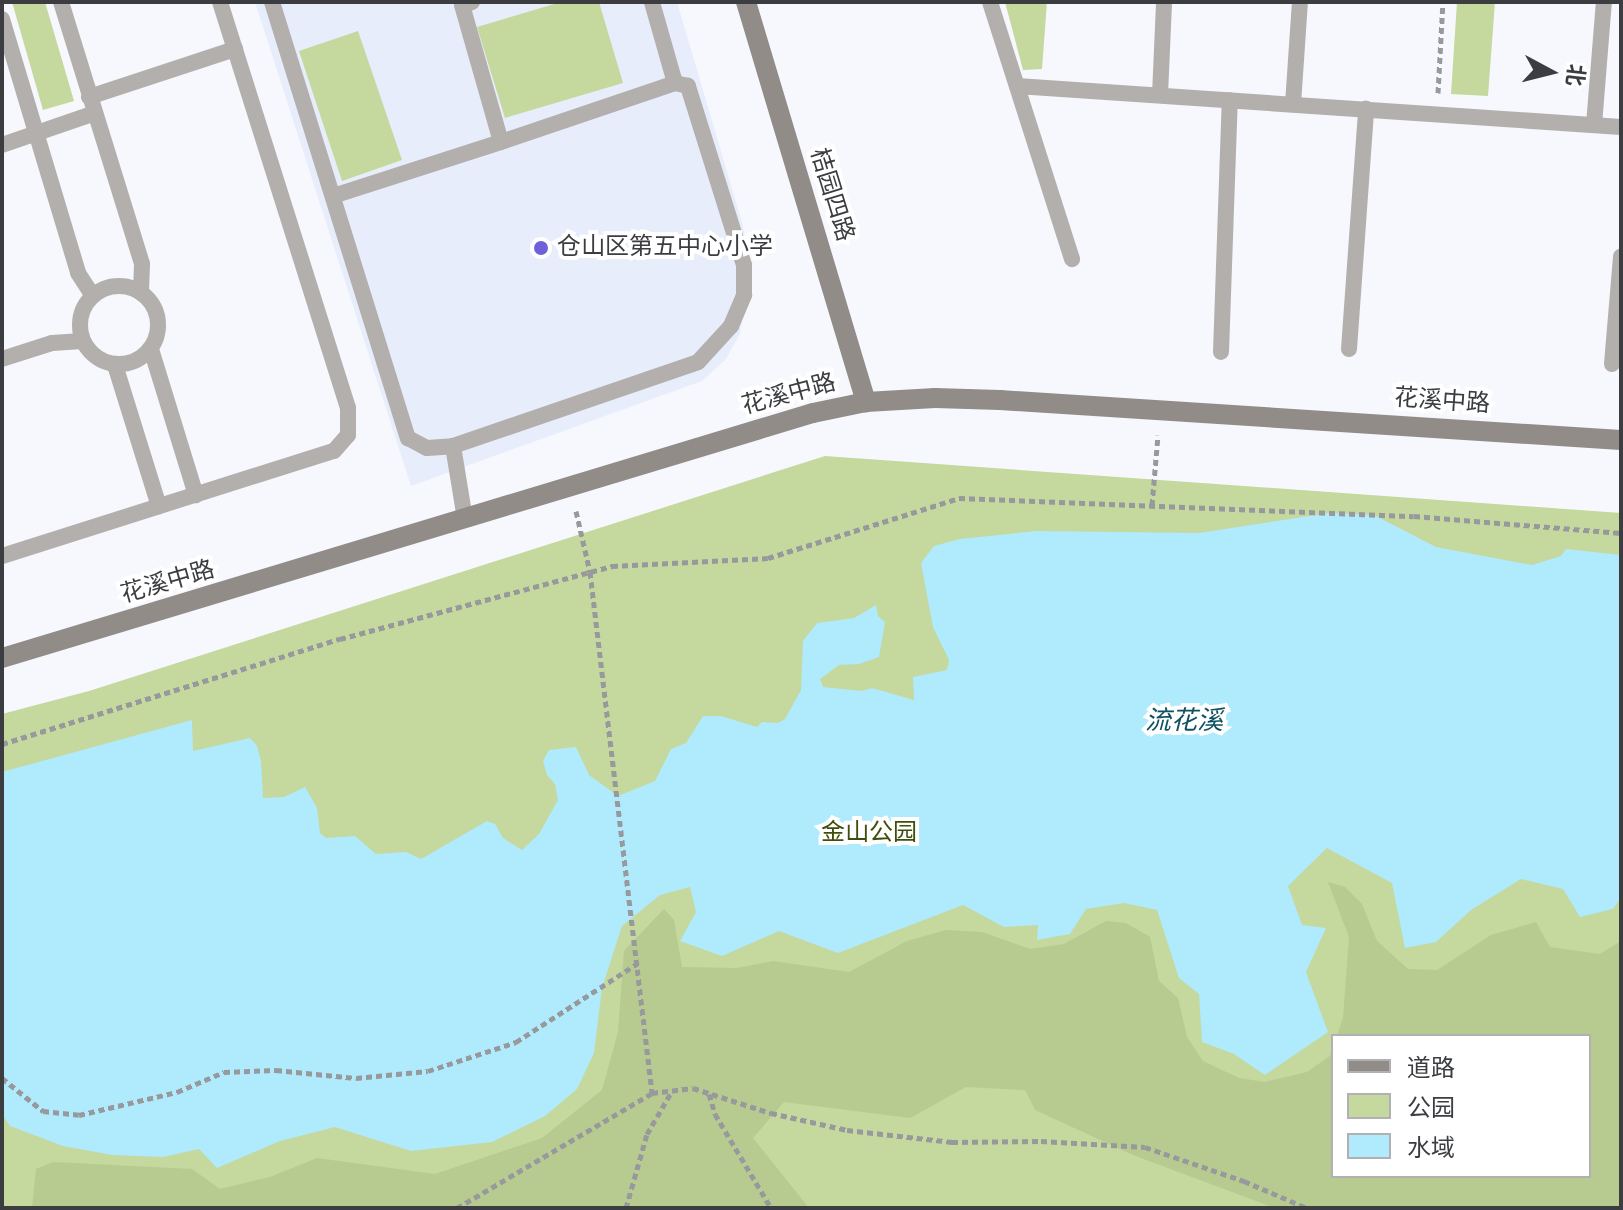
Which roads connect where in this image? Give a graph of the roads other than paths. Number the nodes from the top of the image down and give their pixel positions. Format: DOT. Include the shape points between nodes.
graph roads {
  1 [pos="61,2"];
  2 [pos="220,2"];
  3 [pos="272,2"];
  4 [pos="472,2"];
  5 [pos="746,2"];
  6 [pos="990,2"];
  7 [pos="1164,2"];
  8 [pos="1300,2"];
  9 [pos="1604,2"];
  10 [pos="658,3"];
  11 [pos="2,19"];
  12 [pos="235,49"];
  13 [pos="675,83"];
  14 [pos="1017,86"];
  15 [pos="1160,95"];
  16 [pos="1230,100"];
  17 [pos="1293,104"];
  18 [pos="92,105"];
  19 [pos="1366,109"];
  20 [pos="1594,125"];
  21 [pos="1621,127"];
  22 [pos="36,135"];
  23 [pos="501,142"];
  24 [pos="2,145"];
  25 [pos="333,196"];
  26 [pos="1621,256"];
  27 [pos="1072,259"];
  28 [pos="141,293"];
  29 [pos="93,296"];
  30 [pos="82,341"];
  31 [pos="151,349"];
  32 [pos="1349,349"];
  33 [pos="1221,352"];
  34 [pos="2,359"];
  35 [pos="1612,364"];
  36 [pos="115,365"];
  37 [pos="866,402"];
  38 [pos="1621,440"];
  39 [pos="453,446"];
  40 [pos="196,495"];
  41 [pos="159,506"];
  42 [pos="465,519"];
  43 [pos="2,556"];
  44 [pos="2,658"];
  1 -- 18 [label="lane"];
  2 -- 12 [label="lane"];
  3 -- 25 [label="lane"];
  4 -- 23 [label="lane" via="462,5"];
  5 -- 37 [label="street, 桔园四路"];
  6 -- 14 [label="lane"];
  7 -- 15 [label="lane"];
  8 -- 17 [label="lane"];
  9 -- 20 [label="lane"];
  10 -- 13 [label="lane"];
  11 -- 22 [label="lane"];
  12 -- 18 [label="lane"];
  12 -- 40 [label="lane" via="348,408 348,435 334,451"];
  13 -- 23 [label="lane"];
  13 -- 39 [label="lane" via="688,86 744,265 744,295 731,326 698,362"];
  14 -- 15 [label="lane"];
  14 -- 27 [label="lane"];
  15 -- 16 [label="lane"];
  16 -- 17 [label="lane"];
  16 -- 33 [label="lane"];
  17 -- 19 [label="lane"];
  18 -- 22 [label="lane"];
  18 -- 28 [label="lane" via="142,264"];
  19 -- 20 [label="lane"];
  19 -- 32 [label="lane"];
  20 -- 21 [label="lane"];
  22 -- 24 [label="lane"];
  22 -- 29 [label="lane" via="78,273"];
  23 -- 25 [label="lane"];
  25 -- 39 [label="lane" via="408,438 427,448"];
  26 -- 35 [label="lane"];
  28 -- 29 [label="lane" via="123,286"];
  28 -- 31 [label="lane" via="159,322"];
  29 -- 30 [label="lane" via="81,314"];
  30 -- 34 [label="lane" via="52,343"];
  30 -- 36 [label="lane" via="98,360"];
  31 -- 36 [label="lane" via="134,362"];
  31 -- 40 [label="lane"];
  36 -- 41 [label="lane"];
  37 -- 38 [label="street, 花溪中路" via="965,399"];
  37 -- 42 [label="street, 花溪中路" via="813,413"];
  39 -- 42 [label="lane"];
  40 -- 41 [label="lane"];
  41 -- 43 [label="lane"];
  42 -- 44 [label="street, 花溪中路"];
}
